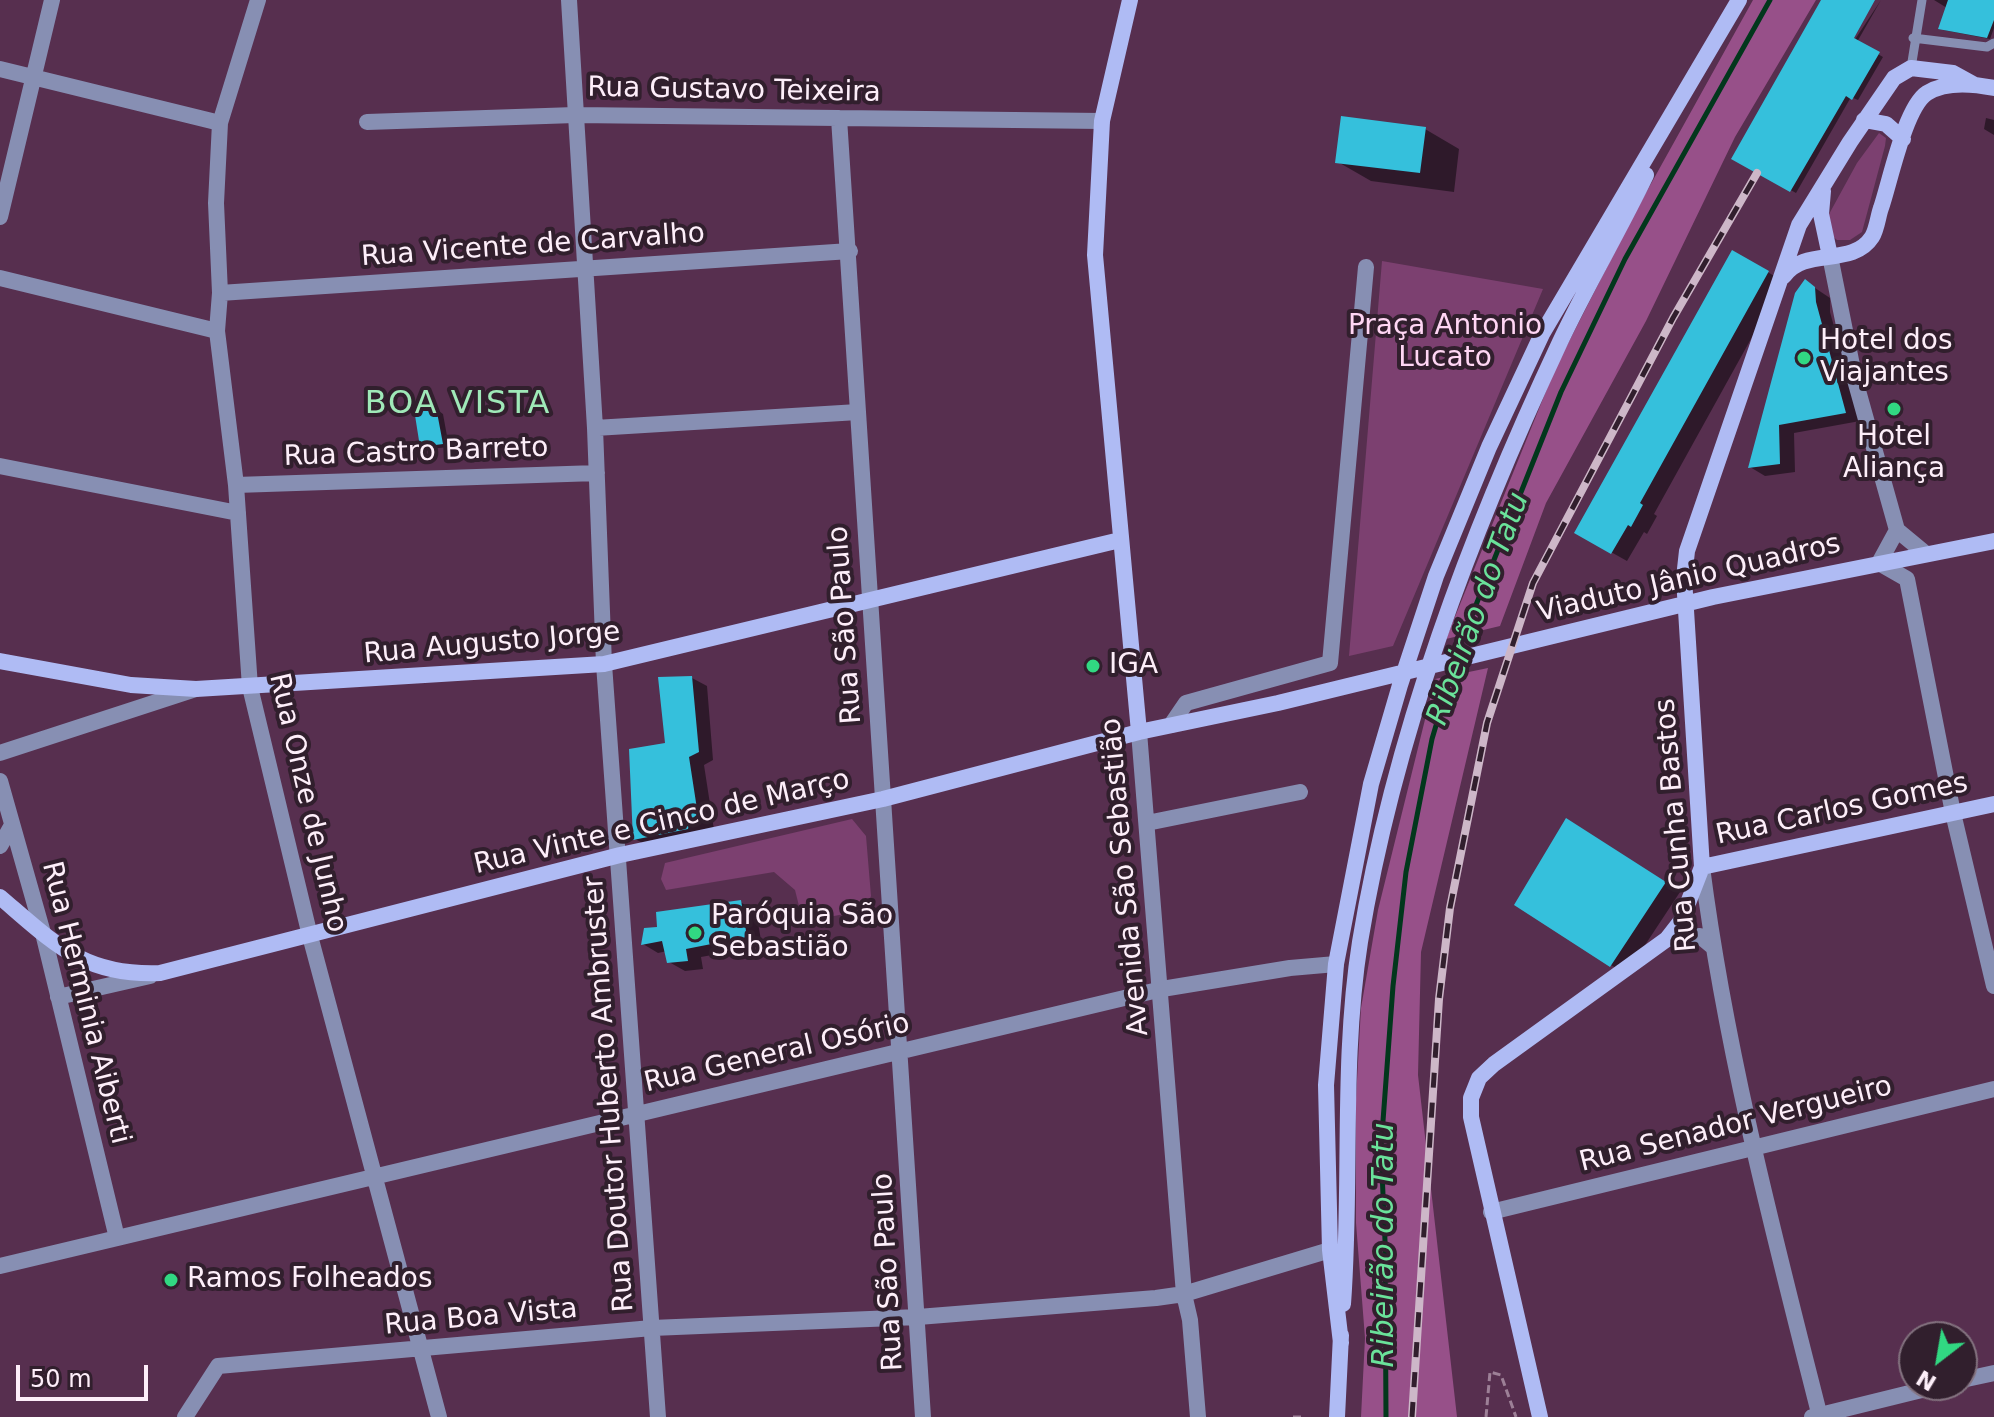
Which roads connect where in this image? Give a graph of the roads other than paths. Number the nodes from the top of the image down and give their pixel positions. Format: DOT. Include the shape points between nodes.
graph roads {
  1 [pos="52,0"];
  2 [pos="258,0"];
  3 [pos="569,0"];
  4 [pos="1130,0"];
  5 [pos="1739,0"];
  6 [pos="1922,0"];
  7 [pos="1914,34"];
  8 [pos="1994,43"];
  9 [pos="1911,68"];
  10 [pos="0,69"];
  11 [pos="34,78"];
  12 [pos="1973,84"];
  13 [pos="1994,88"];
  14 [pos="1688,92"];
  15 [pos="575,115"];
  16 [pos="839,118"];
  17 [pos="1864,120"];
  18 [pos="1102,121"];
  19 [pos="367,122"];
  20 [pos="220,123"];
  21 [pos="1903,139"];
  22 [pos="1824,186"];
  23 [pos="0,217"];
  24 [pos="850,251"];
  25 [pos="1830,256"];
  26 [pos="1366,267"];
  27 [pos="585,269"];
  28 [pos="0,278"];
  29 [pos="1781,281"];
  30 [pos="220,293"];
  31 [pos="217,331"];
  32 [pos="858,412"];
  33 [pos="595,428"];
  34 [pos="0,466"];
  35 [pos="597,473"];
  36 [pos="236,485"];
  37 [pos="238,513"];
  38 [pos="1897,530"];
  39 [pos="1120,540"];
  40 [pos="1994,541"];
  41 [pos="1926,554"];
  42 [pos="1879,563"];
  43 [pos="870,597"];
  44 [pos="0,661"];
  45 [pos="604,664"];
  46 [pos="250,687"];
  47 [pos="196,689"];
  48 [pos="1278,703"];
  49 [pos="1171,725"];
  50 [pos="1139,732"];
  51 [pos="0,753"];
  52 [pos="0,781"];
  53 [pos="1300,792"];
  54 [pos="883,799"];
  55 [pos="1994,804"];
  56 [pos="1953,813"];
  57 [pos="1147,823"];
  58 [pos="12,825"];
  59 [pos="0,846"];
  60 [pos="620,855"];
  61 [pos="1702,867"];
  62 [pos="0,897"];
  63 [pos="43,933"];
  64 [pos="310,936"];
  65 [pos="1667,939"];
  66 [pos="1712,946"];
  67 [pos="1336,964"];
  68 [pos="160,973"];
  69 [pos="1994,986"];
  70 [pos="1162,989"];
  71 [pos="58,997"];
  72 [pos="1350,1029"];
  73 [pos="902,1052"];
  74 [pos="1994,1089"];
  75 [pos="638,1114"];
  76 [pos="1753,1146"];
  77 [pos="377,1176"];
  78 [pos="1491,1212"];
  79 [pos="117,1238"];
  80 [pos="1347,1249"];
  81 [pos="1330,1250"];
  82 [pos="0,1266"];
  83 [pos="1184,1294"];
  84 [pos="918,1317"];
  85 [pos="652,1328"];
  86 [pos="1341,1343"];
  87 [pos="421,1350"];
  88 [pos="1898,1396"];
  89 [pos="1816,1416"];
  90 [pos="185,1417"];
  91 [pos="439,1417"];
  92 [pos="658,1417"];
  93 [pos="923,1417"];
  94 [pos="1198,1417"];
  95 [pos="1337,1417"];
  96 [pos="1540,1417"];
  1 -- 11 [label="street"];
  2 -- 20 [label="street, Rua Onze de Junho"];
  3 -- 15 [label="street, Rua Doutor Huberto Ambruster"];
  4 -- 18 [label="main road, Avenida São Sebastião"];
  5 -- 14 [label="main road"];
  6 -- 7 [label="lane"];
  7 -- 8 [label="lane" via="1987,47"];
  7 -- 9 [label="lane"];
  9 -- 12 [label="main road" via="1953,73"];
  9 -- 17 [label="main road, Rua Cunha Bastos" via="1894,78"];
  10 -- 11 [label="street"];
  11 -- 20 [label="street"];
  11 -- 23 [label="street"];
  12 -- 13 [label="main road"];
  12 -- 21 [label="main road" via="1927,93"];
  14 -- 67 [label="main road" via="1542,334 1436,576 1371,784"];
  14 -- 72 [label="main road" via="1561,340 1443,626 1416,709 1372,884"];
  15 -- 16 [label="street, Rua Gustavo Teixeira"];
  15 -- 19 [label="street, Rua Gustavo Teixeira"];
  15 -- 27 [label="street, Rua Doutor Huberto Ambruster"];
  16 -- 18 [label="street, Rua Gustavo Teixeira"];
  16 -- 24 [label="street, Rua São Paulo"];
  17 -- 21 [label="main road" via="1886,124"];
  17 -- 22 [label="main road, Rua Cunha Bastos"];
  18 -- 39 [label="main road, Avenida São Sebastião" via="1095,255"];
  20 -- 30 [label="street, Rua Onze de Junho"];
  21 -- 25 [label="main road" via="1871,238 1853,253"];
  22 -- 25 [label="main road" via="1821,214"];
  22 -- 29 [label="main road, Rua Cunha Bastos" via="1799,225"];
  24 -- 27 [label="street, Rua Vicente de Carvalho"];
  24 -- 32 [label="street, Rua São Paulo"];
  25 -- 29 [label="main road" via="1811,258"];
  25 -- 38 [label="street" via="1855,380"];
  26 -- 49 [label="street" via="1330,663 1186,703"];
  27 -- 30 [label="street, Rua Vicente de Carvalho"];
  27 -- 33 [label="street, Rua Doutor Huberto Ambruster"];
  28 -- 31 [label="street"];
  29 -- 61 [label="main road, Rua Cunha Bastos" via="1687,551 1684,578"];
  30 -- 31 [label="street, Rua Onze de Junho"];
  31 -- 36 [label="street, Rua Onze de Junho"];
  32 -- 33 [label="street"];
  32 -- 43 [label="street, Rua São Paulo"];
  33 -- 35 [label="street, Rua Doutor Huberto Ambruster"];
  34 -- 37 [label="street"];
  35 -- 36 [label="street, Rua Castro Barreto"];
  35 -- 45 [label="street, Rua Doutor Huberto Ambruster"];
  36 -- 37 [label="street, Rua Onze de Junho"];
  37 -- 46 [label="street, Rua Onze de Junho"];
  38 -- 41 [label="street"];
  38 -- 42 [label="street"];
  39 -- 43 [label="main road, Rua Augusto Jorge"];
  39 -- 50 [label="main road, Avenida São Sebastião"];
  40 -- 41 [label="main road, Viaduto Jânio Quadros"];
  41 -- 42 [label="main road, Viaduto Jânio Quadros"];
  42 -- 48 [label="main road, Viaduto Jânio Quadros" via="1713,597"];
  42 -- 56 [label="street" via="1907,579"];
  43 -- 45 [label="main road, Rua Augusto Jorge"];
  43 -- 54 [label="street, Rua São Paulo"];
  44 -- 47 [label="main road, Rua Augusto Jorge" via="131,685"];
  45 -- 46 [label="main road, Rua Augusto Jorge"];
  45 -- 60 [label="street, Rua Doutor Huberto Ambruster"];
  46 -- 47 [label="main road, Rua Augusto Jorge"];
  46 -- 64 [label="street, Rua Onze de Junho"];
  47 -- 51 [label="street"];
  48 -- 49 [label="main road, Rua Vinte e Cinco de Março"];
  49 -- 50 [label="main road, Rua Vinte e Cinco de Março"];
  50 -- 54 [label="main road, Rua Vinte e Cinco de Março"];
  50 -- 57 [label="street, Avenida São Sebastião"];
  52 -- 58 [label="street, Rua Herminia Aiberti"];
  53 -- 57 [label="street"];
  54 -- 60 [label="main road, Rua Vinte e Cinco de Março"];
  54 -- 73 [label="street, Rua São Paulo"];
  55 -- 56 [label="main road, Rua Carlos Gomes"];
  56 -- 61 [label="main road, Rua Carlos Gomes"];
  56 -- 69 [label="street"];
  57 -- 70 [label="street, Avenida São Sebastião"];
  58 -- 59 [label="street"];
  58 -- 63 [label="street, Rua Herminia Aiberti"];
  60 -- 64 [label="main road, Rua Vinte e Cinco de Março"];
  60 -- 75 [label="street, Rua Doutor Huberto Ambruster"];
  61 -- 65 [label="main road" via="1681,921"];
  61 -- 66 [label="street, Rua Cunha Bastos"];
  62 -- 63 [label="main road"];
  63 -- 68 [label="main road" via="90,965 126,974"];
  63 -- 71 [label="street, Rua Herminia Aiberti"];
  64 -- 68 [label="main road, Rua Vinte e Cinco de Março"];
  64 -- 77 [label="street, Rua Onze de Junho"];
  65 -- 66 [label="street" via="1700,936"];
  65 -- 78 [label="main road" via="1479,1078 1471,1117"];
  66 -- 76 [label="street, Rua Cunha Bastos"];
  67 -- 70 [label="street, Rua General Osório"];
  67 -- 72 [label="main road" via="1348,982"];
  67 -- 81 [label="main road" via="1326,1085"];
  68 -- 71 [label="street, Rua Vinte e Cinco de Março"];
  70 -- 73 [label="street, Rua General Osório"];
  70 -- 83 [label="street, Avenida São Sebastião"];
  71 -- 79 [label="street, Rua Herminia Aiberti"];
  72 -- 80 [label="main road"];
  73 -- 75 [label="street, Rua General Osório"];
  73 -- 84 [label="street, Rua São Paulo"];
  74 -- 76 [label="street, Rua Senador Vergueiro"];
  75 -- 77 [label="street, Rua General Osório"];
  75 -- 85 [label="street, Rua Doutor Huberto Ambruster"];
  76 -- 78 [label="street, Rua Senador Vergueiro"];
  76 -- 89 [label="street, Rua Cunha Bastos"];
  77 -- 79 [label="street, Rua General Osório"];
  77 -- 87 [label="street, Rua Onze de Junho"];
  78 -- 96 [label="main road"];
  79 -- 82 [label="street, Rua General Osório"];
  80 -- 81 [label="main road"];
  80 -- 86 [label="main road"];
  81 -- 83 [label="street, Rua Boa Vista"];
  81 -- 86 [label="main road"];
  83 -- 84 [label="street, Rua Boa Vista"];
  83 -- 94 [label="street, Avenida São Sebastião"];
  84 -- 85 [label="street, Rua Boa Vista"];
  84 -- 93 [label="street, Rua São Paulo"];
  85 -- 87 [label="street, Rua Boa Vista"];
  85 -- 92 [label="street, Rua Doutor Huberto Ambruster"];
  86 -- 95 [label="main road"];
  87 -- 90 [label="street, Rua Boa Vista" via="218,1366"];
  87 -- 91 [label="street, Rua Onze de Junho"];
  88 -- 89 [label="street"];
}
